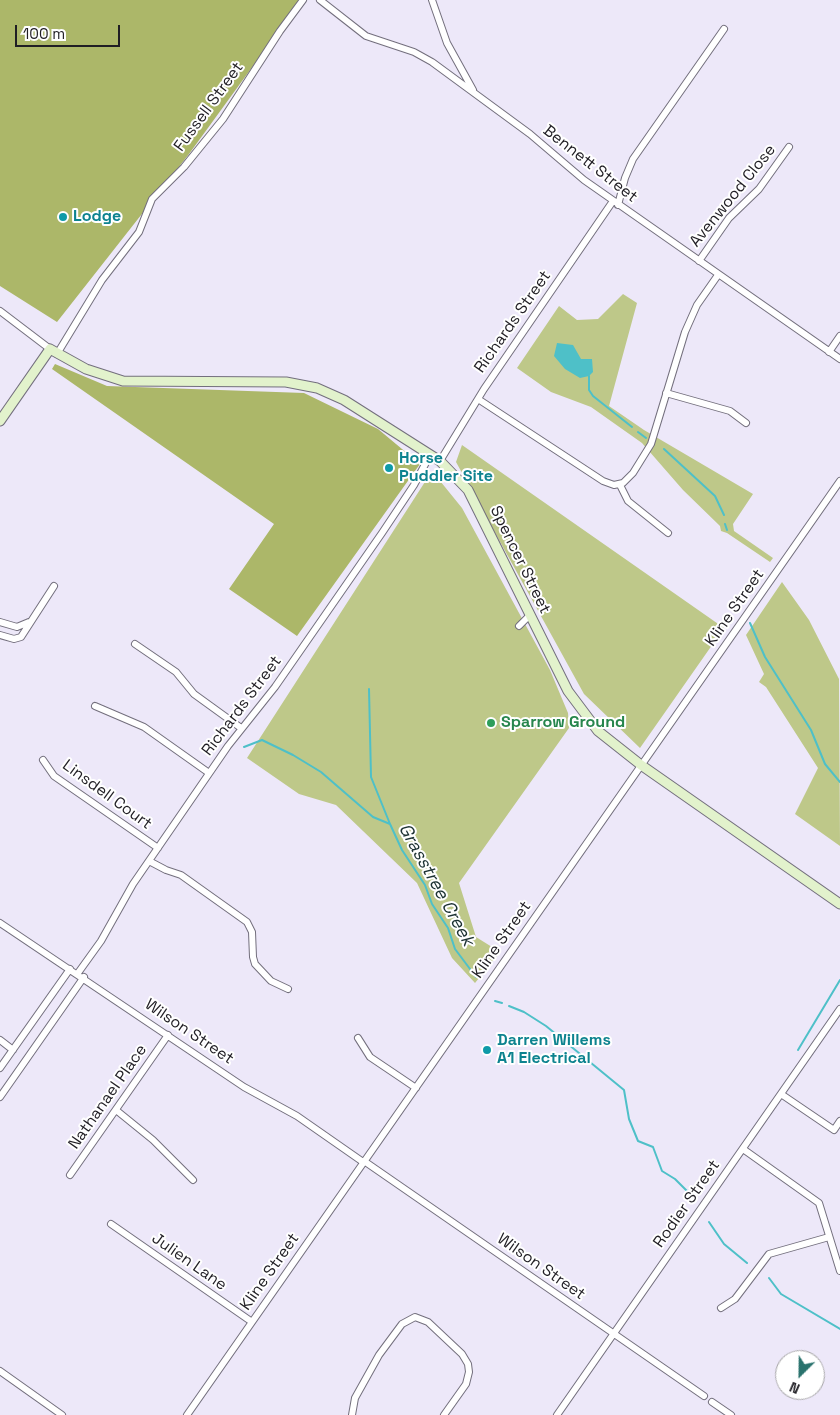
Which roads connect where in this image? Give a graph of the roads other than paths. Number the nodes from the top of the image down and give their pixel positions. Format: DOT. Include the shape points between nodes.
graph roads {
  1 [pos="303,0"];
  2 [pos="320,0"];
  3 [pos="432,0"];
  4 [pos="724,29"];
  5 [pos="475,93"];
  6 [pos="789,147"];
  7 [pos="616,203"];
  8 [pos="699,261"];
  9 [pos="718,275"];
  10 [pos="0,311"];
  11 [pos="840,336"];
  12 [pos="53,352"];
  13 [pos="829,352"];
  14 [pos="840,359"];
  15 [pos="666,393"];
  16 [pos="478,399"];
  17 [pos="0,421"];
  18 [pos="746,423"];
  19 [pos="430,455"];
  20 [pos="440,461"];
  21 [pos="840,481"];
  22 [pos="620,485"];
  23 [pos="668,533"];
  24 [pos="54,586"];
  25 [pos="530,615"];
  26 [pos="31,619"];
  27 [pos="0,622"];
  28 [pos="518,626"];
  29 [pos="0,635"];
  30 [pos="135,644"];
  31 [pos="95,706"];
  32 [pos="241,728"];
  33 [pos="43,760"];
  34 [pos="641,765"];
  35 [pos="209,774"];
  36 [pos="158,848"];
  37 [pos="149,861"];
  38 [pos="840,904"];
  39 [pos="0,922"];
  40 [pos="70,969"];
  41 [pos="81,975"];
  42 [pos="288,989"];
  43 [pos="840,1009"];
  44 [pos="168,1035"];
  45 [pos="358,1038"];
  46 [pos="0,1040"];
  47 [pos="13,1050"];
  48 [pos="0,1068"];
  49 [pos="416,1088"];
  50 [pos="781,1094"];
  51 [pos="0,1097"];
  52 [pos="116,1110"];
  53 [pos="840,1121"];
  54 [pos="743,1149"];
  55 [pos="364,1162"];
  56 [pos="70,1175"];
  57 [pos="193,1180"];
  58 [pos="111,1224"];
  59 [pos="829,1237"];
  60 [pos="840,1271"];
  61 [pos="721,1308"];
  62 [pos="252,1322"];
  63 [pos="613,1334"];
  64 [pos="0,1372"];
  65 [pos="704,1396"];
  66 [pos="712,1402"];
  67 [pos="62,1415"];
  68 [pos="187,1415"];
  69 [pos="352,1415"];
  70 [pos="444,1415"];
  71 [pos="557,1415"];
  72 [pos="731,1415"];
  1 -- 12 [label="street, Fussell Street" via="223,119 184,167 152,199 139,232"];
  2 -- 5 [label="street, Bennett Street" via="366,36 426,58"];
  3 -- 5 [label="street" via="447,43"];
  4 -- 7 [label="street, Richards Street" via="634,159"];
  5 -- 7 [label="street, Bennett Street"];
  6 -- 8 [label="street, Avenwood Close" via="759,189 729,218"];
  7 -- 8 [label="street, Bennett Street"];
  7 -- 16 [label="street, Richards Street"];
  8 -- 9 [label="street, Bennett Street"];
  9 -- 13 [label="street, Bennett Street"];
  9 -- 15 [label="street" via="697,305 685,332"];
  10 -- 12 [label="street, Spencer Street"];
  11 -- 13 [label="street"];
  12 -- 17 [label="street, Fussell Street"];
  12 -- 19 [label="street, Spencer Street" via="98,375 128,382 286,382 311,386 344,400"];
  13 -- 14 [label="street, Bennett Street"];
  15 -- 18 [label="street" via="730,411"];
  15 -- 22 [label="street" via="648,450 630,478"];
  16 -- 20 [label="street, Richards Street"];
  16 -- 22 [label="street" via="603,481"];
  19 -- 20 [label="street, Spencer Street"];
  19 -- 32 [label="street, Richards Street" via="363,562 275,687"];
  20 -- 25 [label="street, Spencer Street" via="468,490"];
  21 -- 34 [label="street, Kline Street"];
  22 -- 23 [label="street" via="628,501"];
  24 -- 26 [label="street"];
  25 -- 28 [label="street"];
  25 -- 34 [label="street, Spencer Street" via="581,711 606,739"];
  26 -- 27 [label="street" via="20,627"];
  26 -- 29 [label="street" via="18,638"];
  30 -- 32 [label="street" via="176,672 194,694"];
  31 -- 35 [label="street" via="144,727"];
  32 -- 35 [label="street, Richards Street"];
  33 -- 36 [label="street, Linsdell Court" via="54,776"];
  34 -- 38 [label="street, Spencer Street"];
  34 -- 49 [label="street, Kline Street"];
  35 -- 36 [label="street, Richards Street"];
  36 -- 37 [label="street, Richards Street"];
  37 -- 41 [label="street, Richards Street"];
  37 -- 42 [label="street" via="180,875 247,922 252,932 255,964 271,981"];
  39 -- 40 [label="street, Wilson Street"];
  40 -- 41 [label="street, Wilson Street"];
  40 -- 47 [label="street"];
  41 -- 44 [label="street, Wilson Street"];
  41 -- 51 [label="street, Richards Street"];
  43 -- 50 [label="street, Rodier Street"];
  44 -- 52 [label="street, Nathanael Place"];
  44 -- 55 [label="street, Wilson Street"];
  45 -- 49 [label="street" via="370,1057"];
  46 -- 47 [label="street"];
  47 -- 48 [label="street"];
  49 -- 55 [label="street, Kline Street"];
  50 -- 53 [label="street" via="834,1130"];
  50 -- 54 [label="street, Rodier Street"];
  52 -- 56 [label="street, Nathanael Place"];
  52 -- 57 [label="street" via="153,1140"];
  54 -- 59 [label="street" via="818,1203"];
  54 -- 63 [label="street, Rodier Street"];
  55 -- 62 [label="street, Kline Street"];
  55 -- 63 [label="street, Wilson Street"];
  58 -- 62 [label="street, Julien Lane"];
  59 -- 60 [label="street"];
  59 -- 61 [label="street" via="769,1254 737,1297"];
  62 -- 68 [label="street, Kline Street"];
  63 -- 65 [label="street, Wilson Street"];
  63 -- 71 [label="street, Rodier Street"];
  64 -- 67 [label="street"];
  66 -- 72 [label="street"];
  69 -- 70 [label="street" via="355,1398 379,1355 402,1324 415,1317 430,1324 462,1354 468,1364 466,1384"];
}
